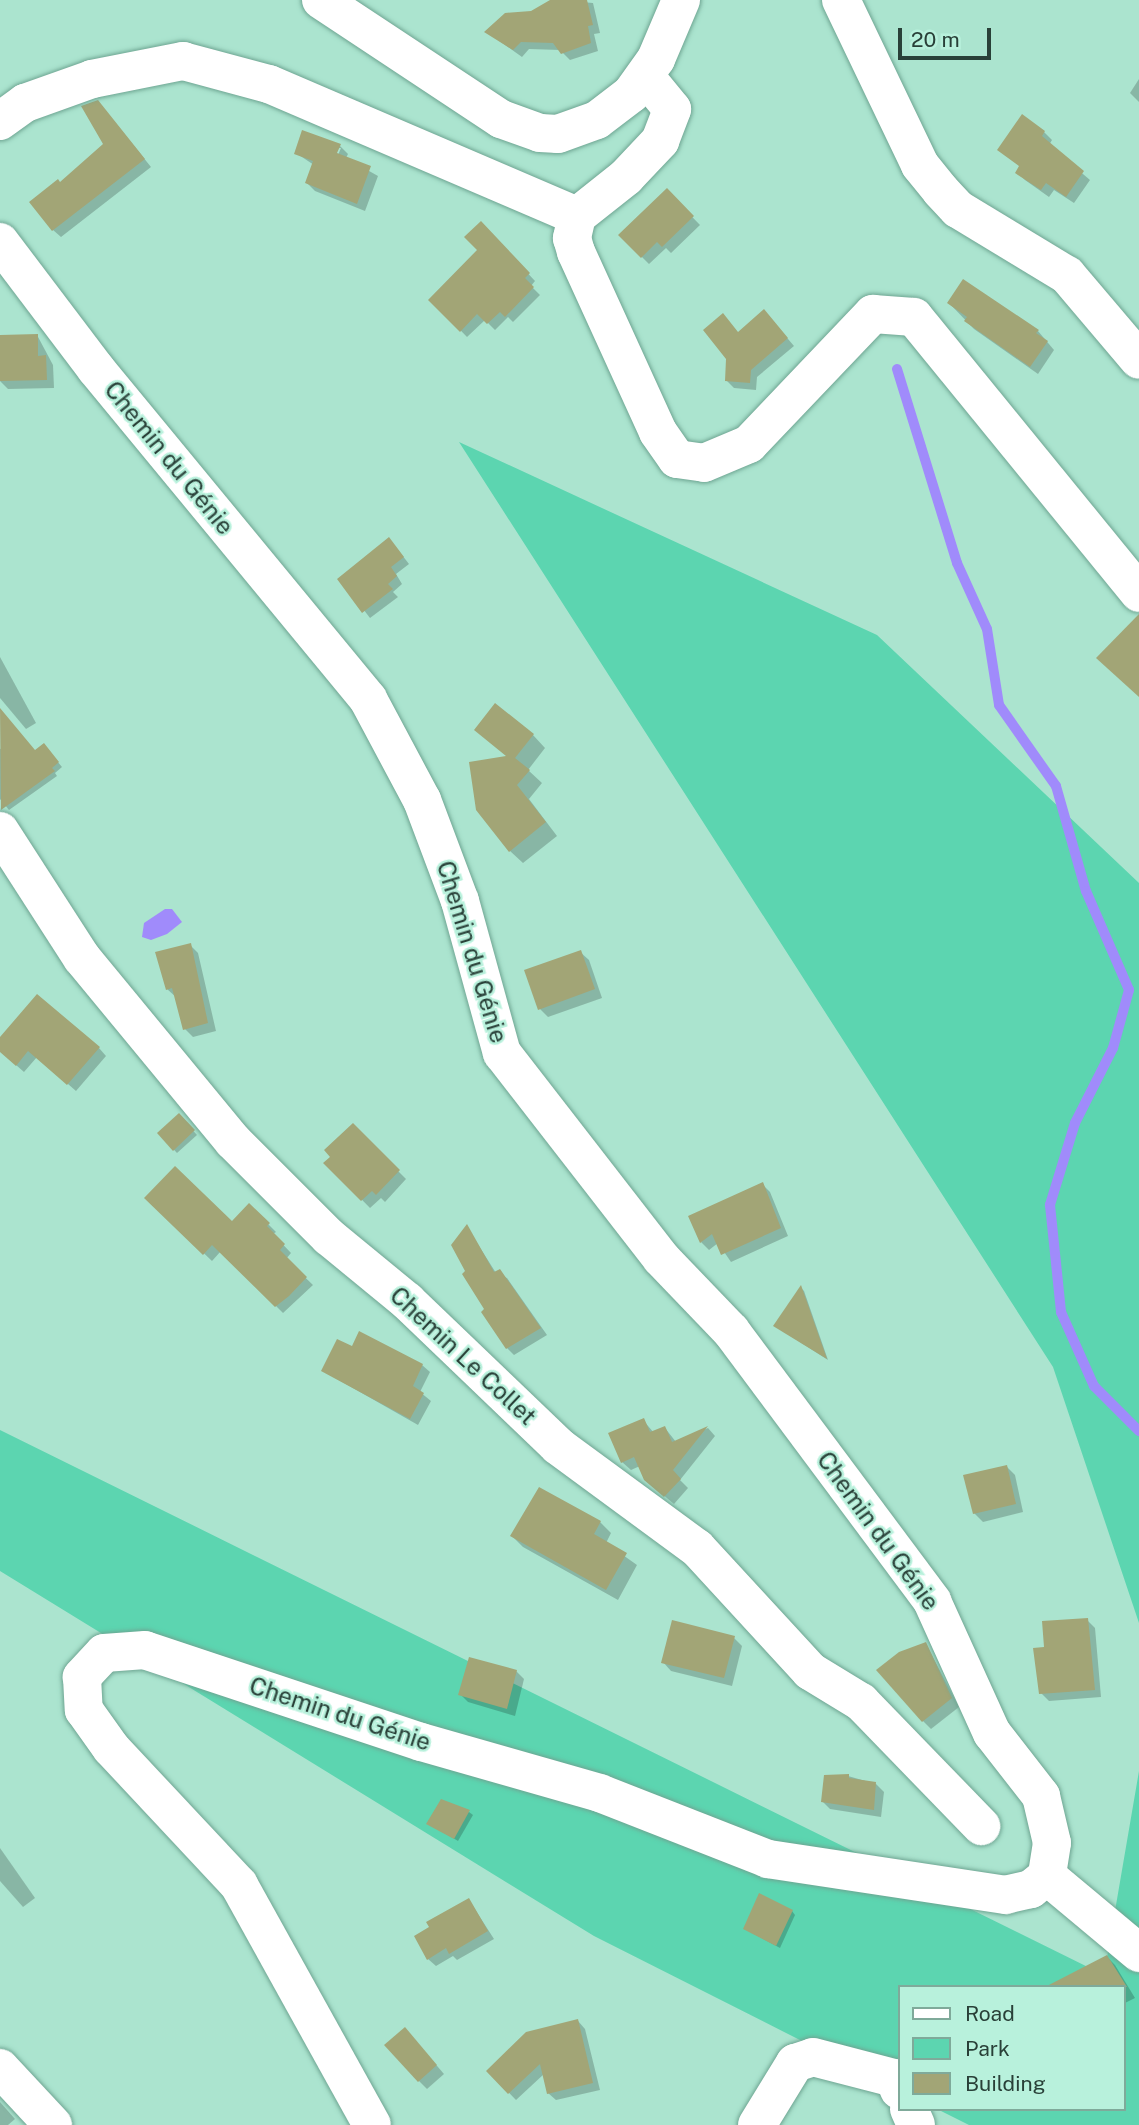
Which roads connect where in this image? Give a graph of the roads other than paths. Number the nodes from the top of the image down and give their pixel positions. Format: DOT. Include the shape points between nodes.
graph roads {
  1 [pos="321,0"];
  2 [pos="681,0"];
  3 [pos="841,0"];
  4 [pos="645,76"];
  5 [pos="0,121"];
  6 [pos="577,216"];
  7 [pos="0,242"];
  8 [pos="1139,360"];
  9 [pos="1139,593"];
  10 [pos="0,831"];
  11 [pos="981,1826"];
  12 [pos="1047,1876"];
  13 [pos="1139,1953"];
  14 [pos="0,2068"];
  15 [pos="898,2088"];
  16 [pos="53,2125"];
  17 [pos="372,2125"];
  18 [pos="757,2125"];
  1 -- 4 [label="street" via="501,119 540,133 577,130 597,120"];
  2 -- 4 [label="street"];
  3 -- 8 [label="street" via="920,165 941,191 958,209 1067,275"];
  4 -- 6 [label="street" via="671,109 660,141 626,177"];
  5 -- 6 [label="street" via="25,103 92,79 183,61 269,84"];
  6 -- 9 [label="street" via="572,238 576,252 658,432 677,459 704,463 748,443 873,314 914,317"];
  7 -- 12 [label="street, Chemin du Génie" via="96,369 368,699 422,800 460,901 502,1053 661,1258 731,1331 933,1601 992,1733 1041,1796 1052,1843"];
  10 -- 11 [label="street, Chemin Le Collet" via="82,958 233,1141 329,1237 407,1301 558,1446 697,1548 810,1671 861,1702"];
  12 -- 13 [label="street"];
  12 -- 17 [label="street, Chemin du Génie" via="1031,1889 1006,1895 768,1859 600,1793 422,1742 145,1650 104,1653 82,1677 84,1710 111,1748 239,1885"];
  14 -- 16 [label="street"];
  15 -- 18 [label="street" via="894,2078 813,2057 795,2063"];
}
